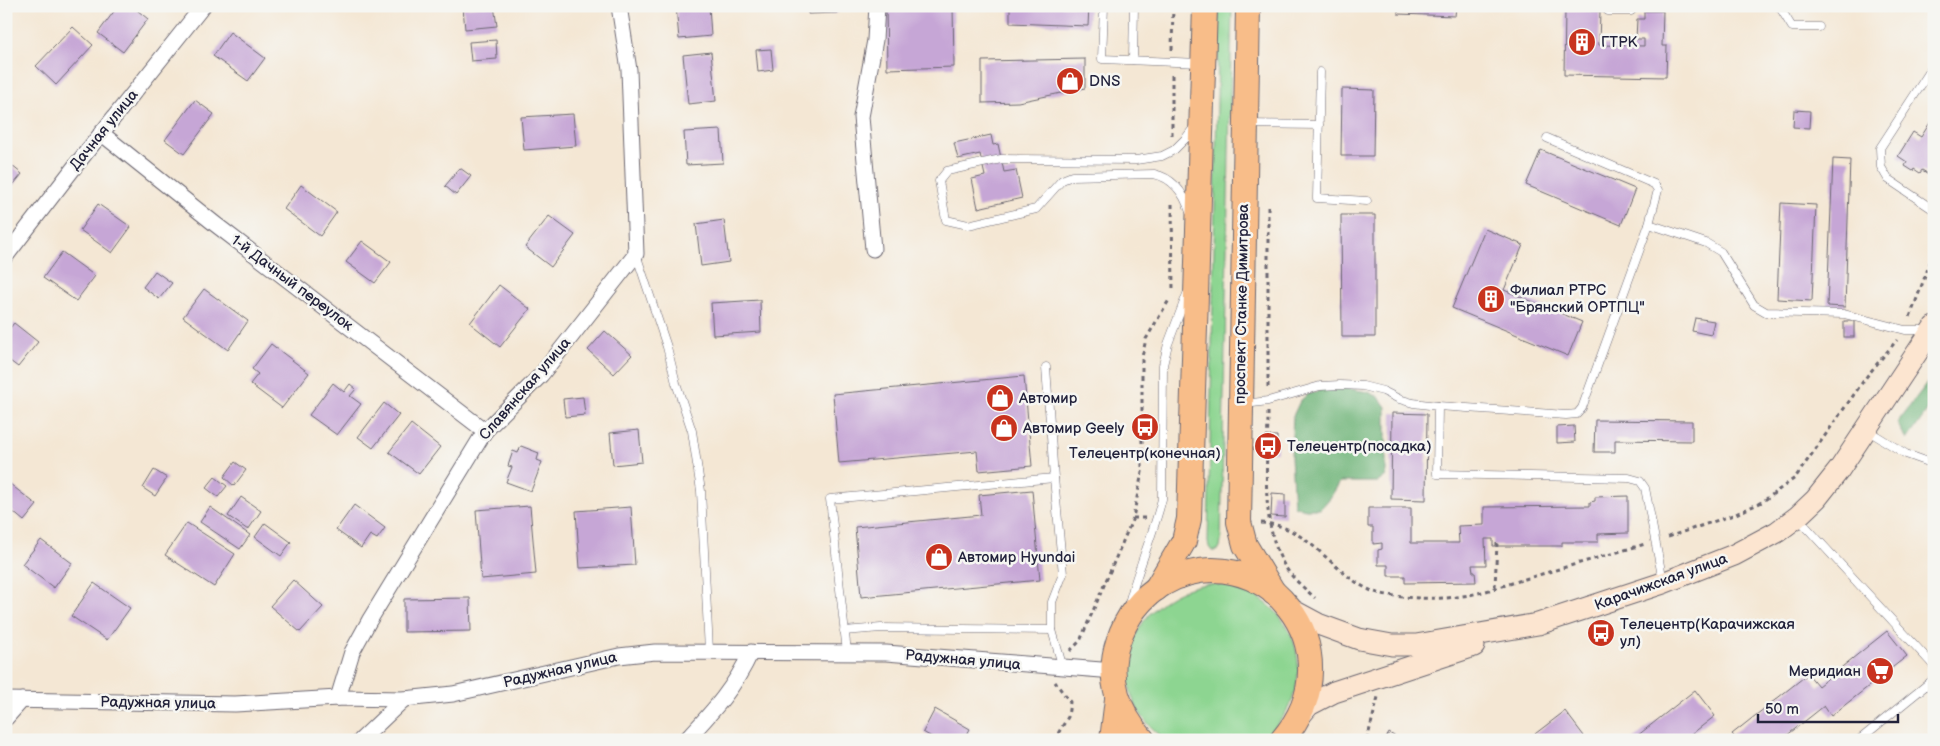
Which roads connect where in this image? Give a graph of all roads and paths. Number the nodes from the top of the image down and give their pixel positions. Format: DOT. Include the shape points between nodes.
graph roads {
  1 [pos="203,6"];
  2 [pos="619,6"];
  3 [pos="877,6"];
  4 [pos="1104,6"];
  5 [pos="1134,6"];
  6 [pos="1205,6"];
  7 [pos="1248,6"];
  8 [pos="1602,6"];
  9 [pos="1636,6"];
  10 [pos="1780,6"];
  11 [pos="1820,27"];
  12 [pos="1133,60"];
  13 [pos="1204,63"];
  14 [pos="1934,65"];
  15 [pos="1320,72"];
  16 [pos="1203,114"];
  17 [pos="1246,123"];
  18 [pos="1319,126"];
  19 [pos="101,133"];
  20 [pos="1547,138"];
  21 [pos="1367,201"];
  22 [pos="1268,203"];
  23 [pos="1934,210"];
  24 [pos="1649,224"];
  25 [pos="1198,235"];
  26 [pos="873,249"];
  27 [pos="1934,252"];
  28 [pos="636,254"];
  29 [pos="6,256"];
  30 [pos="1197,269"];
  31 [pos="1173,293"];
  32 [pos="1933,329"];
  33 [pos="1905,330"];
  34 [pos="1046,367"];
  35 [pos="1268,401"];
  36 [pos="1240,405"];
  37 [pos="1438,406"];
  38 [pos="1866,430"];
  39 [pos="485,431"];
  40 [pos="1934,464"];
  41 [pos="1054,478"];
  42 [pos="1797,517"];
  43 [pos="1239,522"];
  44 [pos="1269,523"];
  45 [pos="1655,542"];
  46 [pos="1497,543"];
  47 [pos="1663,583"];
  48 [pos="1495,588"];
  49 [pos="1156,589"];
  50 [pos="1315,599"];
  51 [pos="1282,601"];
  52 [pos="1538,624"];
  53 [pos="1052,630"];
  54 [pos="1122,630"];
  55 [pos="844,631"];
  56 [pos="709,651"];
  57 [pos="751,652"];
  58 [pos="847,652"];
  59 [pos="1059,664"];
  60 [pos="1934,666"];
  61 [pos="1114,671"];
  62 [pos="1934,679"];
  63 [pos="1379,692"];
  64 [pos="1117,697"];
  65 [pos="338,698"];
  66 [pos="404,699"];
  67 [pos="6,700"];
  68 [pos="22,700"];
  69 [pos="1299,716"];
  70 [pos="6,718"];
  71 [pos="361,740"];
  72 [pos="686,740"];
  73 [pos="1054,740"];
  74 [pos="1112,740"];
  75 [pos="1143,740"];
  76 [pos="1282,740"];
  77 [pos="1367,740"];
  78 [pos="1859,740"];
  1 -- 19 [label="street, Дачная улица"];
  2 -- 28 [label="street" via="629,70"];
  3 -- 26 [label="street" via="875,40 861,117"];
  4 -- 12 [label="lane" via="1102,59"];
  5 -- 12 [label="lane"];
  6 -- 13 [label="main road"];
  7 -- 17 [label="main road, проспект Станке Димитрова"];
  8 -- 9 [label="lane" via="1608,10 1631,11"];
  10 -- 11 [label="lane" via="1792,27"];
  12 -- 13 [label="lane"];
  13 -- 16 [label="main road"];
  14 -- 23 [label="lane" via="1880,148 1881,167 1888,179"];
  15 -- 18 [label="lane"];
  16 -- 25 [label="main road"];
  16 -- 25 [label="lane" via="1186,138 1162,156 1136,160 1001,159 947,171 939,181 946,220 968,225 1036,209 1062,180 1072,176 1154,174 1171,181 1178,188"];
  17 -- 18 [label="lane"];
  17 -- 36 [label="main road, проспект Станке Димитрова"];
  18 -- 21 [label="lane" via="1317,198"];
  19 -- 29 [label="street, Дачная улица"];
  19 -- 39 [label="street, 1-й Дачный переулок"];
  20 -- 24 [label="lane" via="1654,184 1658,190"];
  22 -- 35 [label="path"];
  24 -- 33 [label="lane" via="1706,243 1721,252 1754,305 1766,312 1844,314"];
  24 -- 37 [label="lane" via="1582,408 1577,414"];
  25 -- 30 [label="main road"];
  27 -- 33 [label="path"];
  28 -- 39 [label="street, Славянская улица" via="541,375"];
  28 -- 56 [label="lane" via="692,431 701,491"];
  30 -- 49 [label="main road" via="1189,519 1184,541"];
  30 -- 54 [label="lane" via="1163,365 1162,499"];
  31 -- 59 [label="path" via="1146,339 1142,357 1142,472 1133,518 1080,641"];
  32 -- 33 [label="lane"];
  32 -- 38 [label="main road, Карачижская улица"];
  33 -- 45 [label="path" via="1867,376 1795,478 1762,502 1736,514"];
  34 -- 41 [label="lane"];
  35 -- 36 [label="lane"];
  35 -- 37 [label="lane" via="1320,386 1340,385 1363,386 1413,403"];
  35 -- 44 [label="path"];
  36 -- 43 [label="main road, проспект Станке Димитрова"];
  37 -- 45 [label="lane" via="1437,474 1629,478 1645,488"];
  38 -- 40 [label="lane" via="1906,454"];
  38 -- 42 [label="main road, Карачижская улица" via="1816,499"];
  39 -- 65 [label="street, Славянская улица" via="369,621 352,652"];
  41 -- 53 [label="lane" via="1063,574 1052,602"];
  41 -- 55 [label="lane" via="830,499"];
  42 -- 47 [label="main road, Карачижская улица" via="1777,532 1734,555"];
  42 -- 60 [label="lane"];
  43 -- 44 [label="path"];
  43 -- 51 [label="main road, проспект Станке Димитрова" via="1245,545"];
  44 -- 48 [label="path" via="1294,531 1356,581 1391,596 1454,597"];
  44 -- 50 [label="path" via="1280,558 1292,576"];
  45 -- 47 [label="lane"];
  45 -- 48 [label="path"];
  46 -- 48 [label="path"];
  47 -- 52 [label="main road, Карачижская улица"];
  49 -- 51 [label="main road" via="1188,574 1224,572 1259,582"];
  49 -- 54 [label="main road" via="1136,607"];
  51 -- 52 [label="main road, Карачижская улица" via="1338,633 1392,646 1416,645"];
  51 -- 69 [label="main road, проспект Станке Димитрова" via="1306,637 1311,669 1308,692"];
  52 -- 69 [label="main road" via="1334,692 1309,705"];
  53 -- 55 [label="lane" via="881,628"];
  53 -- 59 [label="lane"];
  54 -- 61 [label="main road" via="1116,646"];
  55 -- 58 [label="lane"];
  56 -- 57 [label="street, Радужная улица"];
  56 -- 66 [label="street, Радужная улица" via="619,656 471,690"];
  57 -- 58 [label="street, Радужная улица"];
  57 -- 72 [label="street" via="741,674 722,701"];
  58 -- 59 [label="street, Радужная улица"];
  59 -- 61 [label="street, Радужная улица"];
  59 -- 73 [label="path" via="1055,683 1070,702 1068,717"];
  61 -- 64 [label="main road"];
  62 -- 78 [label="lane"];
  63 -- 77 [label="path"];
  64 -- 74 [label="main road"];
  64 -- 75 [label="main road" via="1123,713"];
  65 -- 66 [label="street, Радужная улица"];
  65 -- 68 [label="street, Радужная улица" via="235,704"];
  66 -- 71 [label="street"];
  67 -- 68 [label="street, Радужная улица"];
  68 -- 70 [label="street"];
  69 -- 76 [label="main road, проспект Станке Димитрова"];
}
